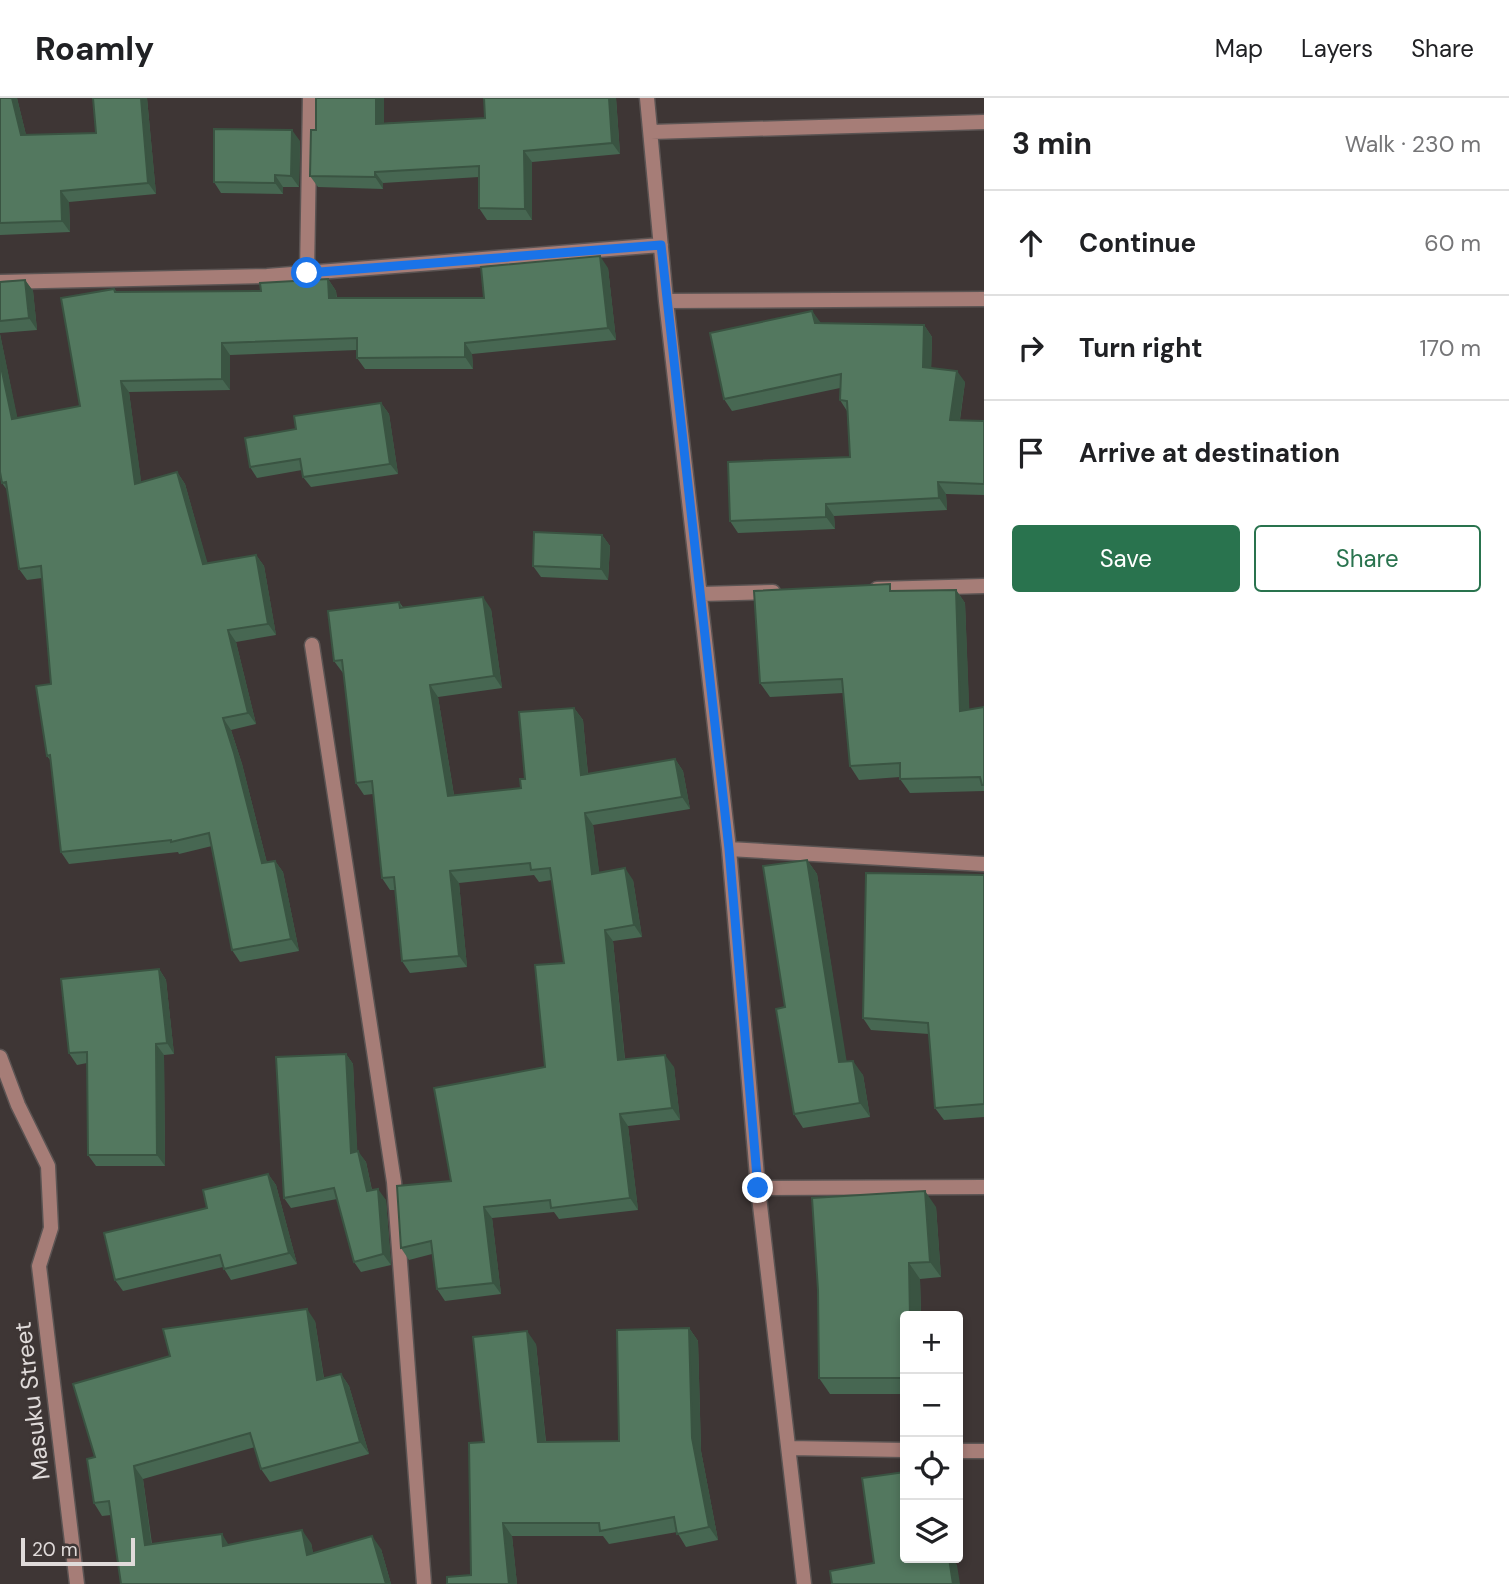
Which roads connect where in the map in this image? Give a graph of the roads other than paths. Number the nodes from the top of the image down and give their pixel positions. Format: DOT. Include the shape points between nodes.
graph roads {
  1 [pos="310,98"];
  2 [pos="647,98"];
  3 [pos="984,122"];
  4 [pos="651,132"];
  5 [pos="661,245"];
  6 [pos="307,273"];
  7 [pos="0,282"];
  8 [pos="984,299"];
  9 [pos="666,301"];
  10 [pos="984,586"];
  11 [pos="863,590"];
  12 [pos="782,592"];
  13 [pos="701,594"];
  14 [pos="312,645"];
  15 [pos="729,849"];
  16 [pos="984,864"];
  17 [pos="0,1057"];
  18 [pos="984,1187"];
  19 [pos="758,1188"];
  20 [pos="789,1448"];
  21 [pos="900,1450"];
  22 [pos="963,1451"];
  23 [pos="984,1451"];
  24 [pos="77,1584"];
  25 [pos="424,1584"];
  26 [pos="804,1584"];
  1 -- 6 [label="street"];
  2 -- 4 [label="street"];
  3 -- 4 [label="street"];
  4 -- 5 [label="street"];
  5 -- 6 [label="street"];
  5 -- 9 [label="street"];
  6 -- 7 [label="street"];
  8 -- 9 [label="street"];
  9 -- 13 [label="street"];
  10 -- 11 [label="street"];
  12 -- 13 [label="street"];
  13 -- 15 [label="street"];
  14 -- 25 [label="street" via="394,1182"];
  15 -- 16 [label="street"];
  15 -- 19 [label="street"];
  17 -- 24 [label="street, Masuku Street" via="48,1166 51,1228 39,1266"];
  18 -- 19 [label="street"];
  19 -- 20 [label="street"];
  20 -- 21 [label="street"];
  20 -- 26 [label="street"];
  22 -- 23 [label="street"];
}
